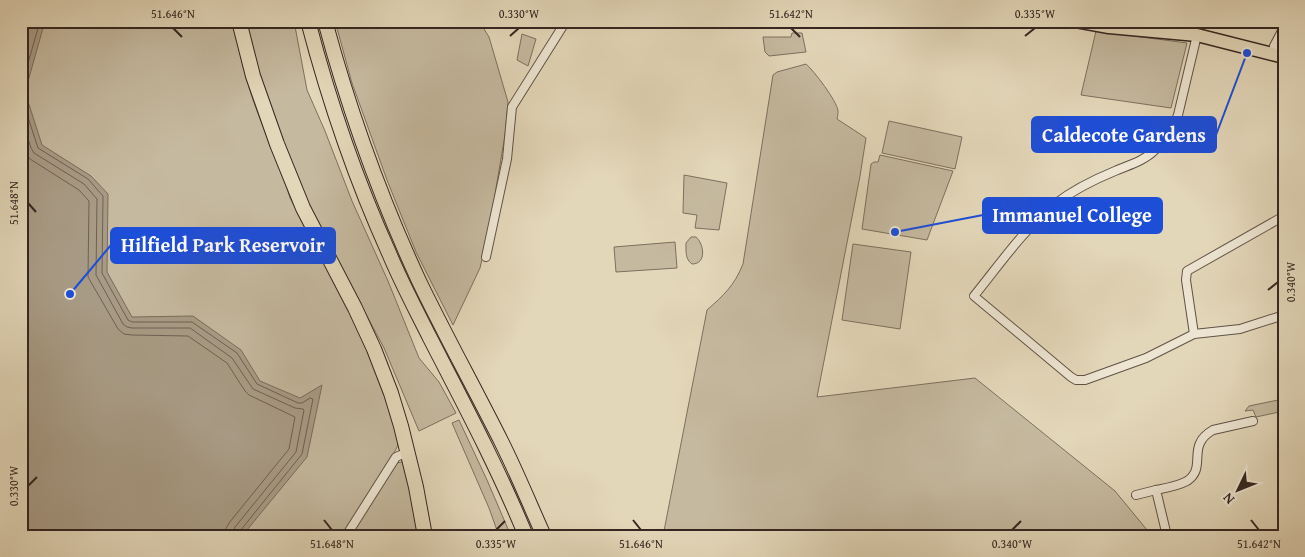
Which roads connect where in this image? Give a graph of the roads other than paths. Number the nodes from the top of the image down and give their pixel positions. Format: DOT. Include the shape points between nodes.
graph roads {
  1 [pos="239,21"];
  2 [pos="308,21"];
  3 [pos="325,21"];
  4 [pos="566,21"];
  5 [pos="1076,21"];
  6 [pos="1110,24"];
  7 [pos="1284,27"];
  8 [pos="1197,35"];
  9 [pos="1278,56"];
  10 [pos="1284,216"];
  11 [pos="486,257"];
  12 [pos="1284,315"];
  13 [pos="1194,334"];
  14 [pos="1253,421"];
  15 [pos="408,452"];
  16 [pos="1156,490"];
  17 [pos="1136,495"];
  18 [pos="346,536"];
  19 [pos="425,536"];
  20 [pos="526,536"];
  21 [pos="544,536"];
  22 [pos="1167,536"];
  1 -- 15 [label="highway" via="253,76 277,144 303,208 374,349"];
  2 -- 20 [label="highway" via="337,120 375,222 504,483"];
  3 -- 21 [label="highway" via="376,182 420,282 503,444"];
  4 -- 11 [label="street" via="512,107 507,158"];
  5 -- 6 [label="main road"];
  6 -- 8 [label="main road"];
  7 -- 9 [label="street" via="1274,46"];
  8 -- 9 [label="main road"];
  8 -- 13 [label="street" via="1178,116 1163,142 1144,159 1083,186 1056,204 1033,223 974,296 1071,377 1080,381 1146,358"];
  10 -- 13 [label="street" via="1188,271 1186,280"];
  12 -- 13 [label="street" via="1240,329"];
  14 -- 16 [label="street" via="1212,430 1198,445 1197,468 1193,476 1181,484"];
  15 -- 18 [label="street" via="396,457"];
  15 -- 19 [label="highway"];
  16 -- 17 [label="street"];
  16 -- 22 [label="street"];
}
